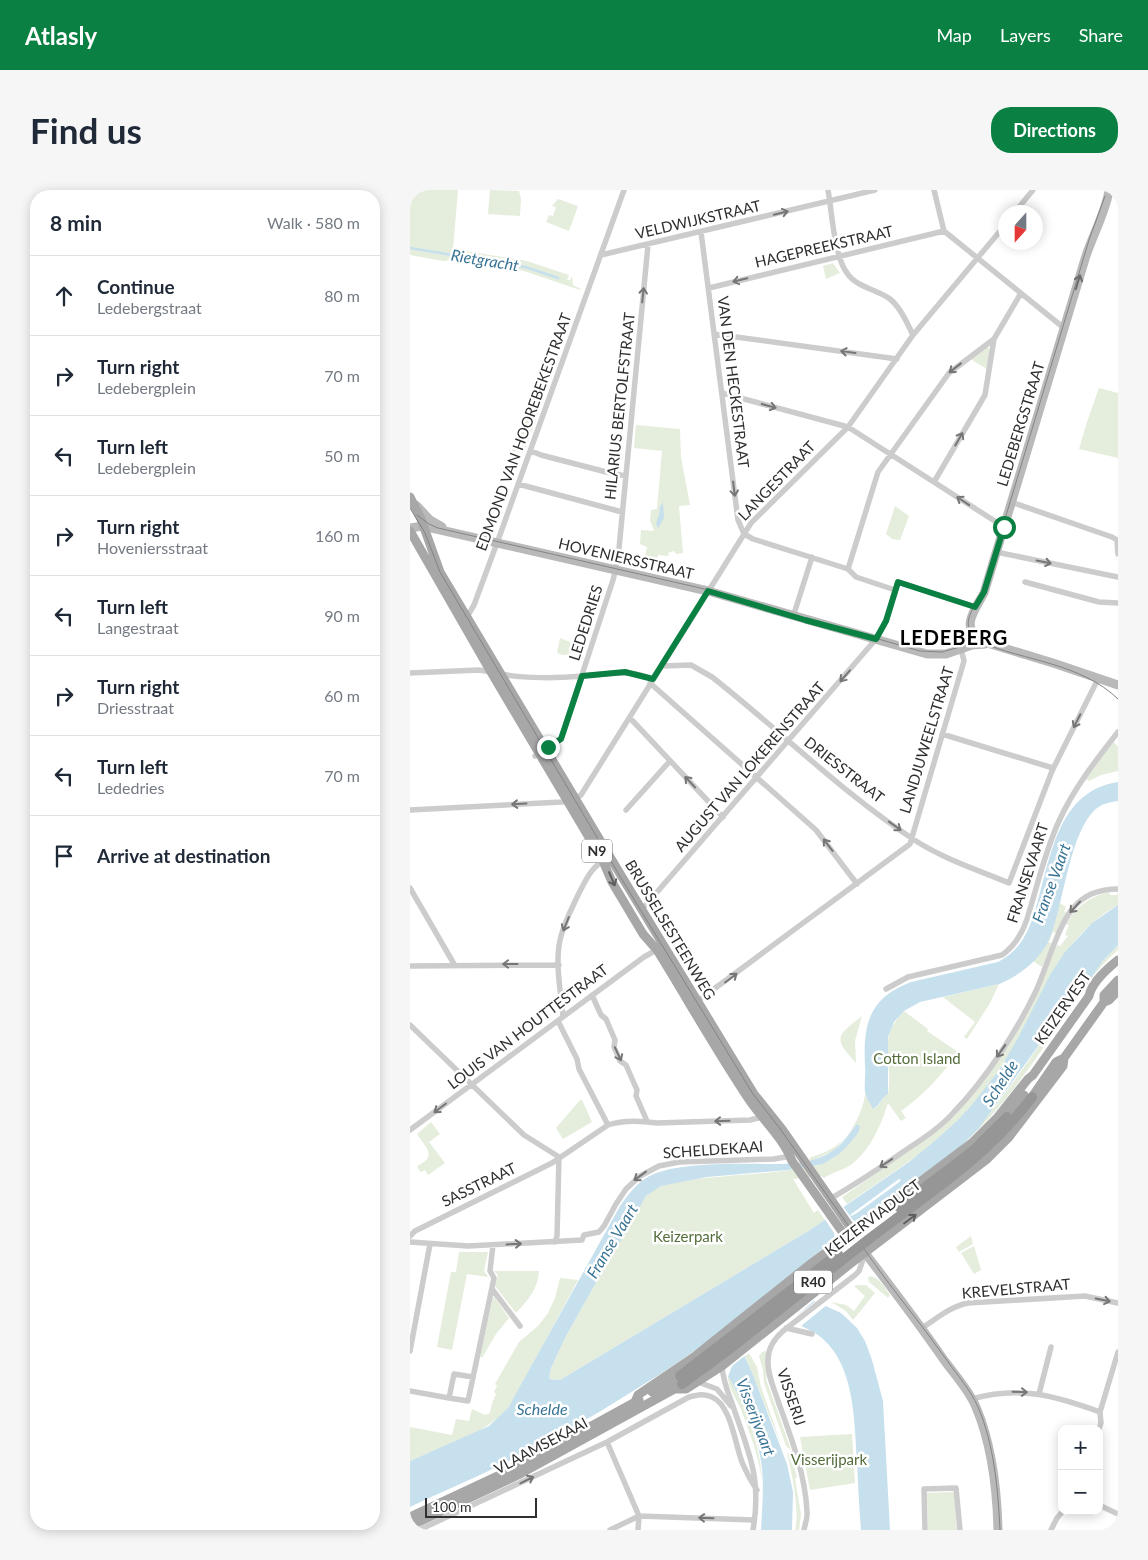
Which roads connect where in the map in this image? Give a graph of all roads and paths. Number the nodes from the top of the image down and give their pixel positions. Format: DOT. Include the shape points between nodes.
graph roads {
  1 [pos="624,190"];
  2 [pos="828,190"];
  3 [pos="875,190"];
  4 [pos="934,190"];
  5 [pos="1033,190"];
  6 [pos="1107,194"];
  7 [pos="830,201"];
  8 [pos="1021,205"];
  9 [pos="944,231"];
  10 [pos="701,232"];
  11 [pos="998,234"];
  12 [pos="648,245"];
  13 [pos="601,255"];
  14 [pos="839,257"];
  15 [pos="978,258"];
  16 [pos="709,288"];
  17 [pos="1021,293"];
  18 [pos="1064,328"];
  19 [pos="714,334"];
  20 [pos="913,335"];
  21 [pos="994,338"];
  22 [pos="897,359"];
  23 [pos="722,393"];
  24 [pos="848,427"];
  25 [pos="531,450"];
  26 [pos="891,454"];
  27 [pos="626,476"];
  28 [pos="934,482"];
  29 [pos="518,484"];
  30 [pos="412,500"];
  31 [pos="1011,502"];
  32 [pos="622,512"];
  33 [pos="423,526"];
  34 [pos="1004,527"];
  35 [pos="410,529"];
  36 [pos="454,534"];
  37 [pos="744,534"];
  38 [pos="497,543"];
  39 [pos="996,552"];
  40 [pos="1118,554"];
  41 [pos="812,557"];
  42 [pos="848,569"];
  43 [pos="615,570"];
  44 [pos="1118,577"];
  45 [pos="1025,582"];
  46 [pos="895,590"];
  47 [pos="708,591"];
  48 [pos="1118,603"];
  49 [pos="975,607"];
  50 [pos="467,617"];
  51 [pos="793,617"];
  52 [pos="876,639"];
  53 [pos="988,644"];
  54 [pos="961,649"];
  55 [pos="662,666"];
  56 [pos="491,672"];
  57 [pos="410,673"];
  58 [pos="501,674"];
  59 [pos="582,676"];
  60 [pos="1100,679"];
  61 [pos="651,681"];
  62 [pos="1118,685"];
  63 [pos="630,718"];
  64 [pos="1118,732"];
  65 [pos="942,734"];
  66 [pos="788,742"];
  67 [pos="540,752"];
  68 [pos="670,760"];
  69 [pos="1053,768"];
  70 [pos="758,777"];
  71 [pos="571,800"];
  72 [pos="410,810"];
  73 [pos="626,810"];
  74 [pos="723,817"];
  75 [pos="912,838"];
  76 [pos="609,859"];
  77 [pos="858,884"];
  78 [pos="410,888"];
  79 [pos="1118,889"];
  80 [pos="641,908"];
  81 [pos="660,948"];
  82 [pos="1118,960"];
  83 [pos="454,964"];
  84 [pos="559,964"];
  85 [pos="410,966"];
  86 [pos="1118,968"];
  87 [pos="1118,980"];
  88 [pos="886,989"];
  89 [pos="1118,991"];
  90 [pos="592,995"];
  91 [pos="1089,996"];
  92 [pos="1104,1002"];
  93 [pos="694,1004"];
  94 [pos="560,1019"];
  95 [pos="410,1025"];
  96 [pos="1064,1058"];
  97 [pos="1033,1075"];
  98 [pos="471,1085"];
  99 [pos="1032,1097"];
  100 [pos="764,1113"];
  101 [pos="1007,1117"];
  102 [pos="646,1121"];
  103 [pos="608,1125"];
  104 [pos="410,1130"];
  105 [pos="559,1158"];
  106 [pos="796,1158"];
  107 [pos="942,1179"];
  108 [pos="830,1199"];
  109 [pos="834,1211"];
  110 [pos="850,1234"];
  111 [pos="410,1236"];
  112 [pos="410,1242"];
  113 [pos="555,1242"];
  114 [pos="430,1244"];
  115 [pos="493,1245"];
  116 [pos="864,1252"];
  117 [pos="492,1289"];
  118 [pos="1118,1303"];
  119 [pos="520,1326"];
  120 [pos="786,1328"];
  121 [pos="922,1328"];
  122 [pos="812,1334"];
  123 [pos="1051,1347"];
  124 [pos="410,1351"];
  125 [pos="1118,1352"];
  126 [pos="722,1366"];
  127 [pos="473,1377"];
  128 [pos="697,1382"];
  129 [pos="681,1384"];
  130 [pos="410,1392"];
  131 [pos="1039,1394"];
  132 [pos="449,1398"];
  133 [pos="972,1400"];
  134 [pos="634,1402"];
  135 [pos="734,1410"];
  136 [pos="1100,1412"];
  137 [pos="1100,1425"];
  138 [pos="607,1442"];
  139 [pos="756,1490"];
  140 [pos="1103,1507"];
  141 [pos="1118,1514"];
  142 [pos="1060,1515"];
  143 [pos="639,1516"];
  144 [pos="410,1517"];
  145 [pos="754,1520"];
  146 [pos="410,1526"];
  147 [pos="419,1530"];
  148 [pos="610,1530"];
  149 [pos="638,1530"];
  150 [pos="753,1530"];
  151 [pos="804,1530"];
  152 [pos="925,1530"];
  153 [pos="960,1530"];
  154 [pos="998,1530"];
  155 [pos="1051,1530"];
  1 -- 13 [label="street, EDMOND VAN HOOREBEKESTRAAT"];
  2 -- 7 [label="street"];
  3 -- 7 [label="street, VELDWIJKSTRAAT"];
  4 -- 9 [label="street"];
  5 -- 8 [label="street"];
  18 -- 6 [label="street, LEDEBERGSTRAAT, one-way"];
  10 -- 7 [label="street, VELDWIJKSTRAAT, one-way"];
  7 -- 14 [label="street"];
  9 -- 14 [label="street, HAGEPREEKSTRAAT"];
  9 -- 15 [label="street"];
  10 -- 12 [label="street, VELDWIJKSTRAAT"];
  10 -- 16 [label="street, VAN DEN HECKESTRAAT"];
  11 -- 15 [label="street, LANGESTRAAT"];
  12 -- 13 [label="street, VELDWIJKSTRAAT"];
  27 -- 12 [label="street, HILARIUS BERTOLFSTRAAT, one-way"];
  13 -- 25 [label="street, EDMOND VAN HOOREBEKESTRAAT"];
  14 -- 16 [label="street, HAGEPREEKSTRAAT, one-way"];
  14 -- 20 [label="street" via="847,275 891,300"];
  15 -- 17 [label="street"];
  15 -- 20 [label="street, LANGESTRAAT"];
  16 -- 19 [label="street, VAN DEN HECKESTRAAT"];
  17 -- 18 [label="street"];
  17 -- 21 [label="street"];
  18 -- 31 [label="street, LEDEBERGSTRAAT"];
  22 -- 19 [label="street, one-way"];
  19 -- 23 [label="street, VAN DEN HECKESTRAAT"];
  20 -- 22 [label="street, LANGESTRAAT"];
  21 -- 26 [label="street, one-way" via="949,373"];
  28 -- 21 [label="street, one-way" via="985,395"];
  22 -- 24 [label="street, LANGESTRAAT"];
  23 -- 24 [label="street, one-way"];
  23 -- 37 [label="street, VAN DEN HECKESTRAAT, one-way" via="738,520"];
  24 -- 26 [label="street"];
  24 -- 37 [label="street, LANGESTRAAT" via="755,517"];
  25 -- 27 [label="street"];
  25 -- 29 [label="street, EDMOND VAN HOOREBEKESTRAAT"];
  26 -- 28 [label="street"];
  26 -- 42 [label="street" via="878,472"];
  27 -- 32 [label="street, HILARIUS BERTOLFSTRAAT"];
  34 -- 28 [label="street, one-way"];
  29 -- 32 [label="street"];
  29 -- 38 [label="street, EDMOND VAN HOOREBEKESTRAAT"];
  30 -- 33 [label="main road, BRUSSELSESTEENWEG / N9"];
  30 -- 36 [label="street, HOVENIERSSTRAAT" via="430,520"];
  31 -- 34 [label="street, LEDEBERGSTRAAT"];
  31 -- 40 [label="street" via="1117,540"];
  32 -- 43 [label="street, HILARIUS BERTOLFSTRAAT"];
  33 -- 35 [label="street, HOVENIERSSTRAAT"];
  33 -- 36 [label="street, HOVENIERSSTRAAT"];
  33 -- 50 [label="main road, BRUSSELSESTEENWEG / N9" via="436,562"];
  34 -- 39 [label="street, LEDEBERGSTRAAT"];
  35 -- 56 [label="main road, BRUSSELSESTEENWEG / N9"];
  36 -- 38 [label="street, HOVENIERSSTRAAT"];
  37 -- 41 [label="street" via="753,540"];
  37 -- 47 [label="street, LANGESTRAAT"];
  38 -- 43 [label="street, HOVENIERSSTRAAT"];
  38 -- 50 [label="street, EDMOND VAN HOOREBEKESTRAAT"];
  39 -- 44 [label="street, one-way"];
  39 -- 49 [label="street, LEDEBERGSTRAAT" via="984,592"];
  41 -- 42 [label="street"];
  41 -- 51 [label="street"];
  42 -- 46 [label="street" via="856,577"];
  43 -- 47 [label="street, HOVENIERSSTRAAT"];
  43 -- 59 [label="street, LEDEDRIES"];
  45 -- 48 [label="street" via="1098,602"];
  46 -- 49 [label="street" via="898,582"];
  46 -- 52 [label="street, AUGUST VAN LOKERENSTRAAT" via="886,621"];
  47 -- 51 [label="street, HOVENIERSSTRAAT"];
  47 -- 55 [label="street, LANGESTRAAT"];
  49 -- 53 [label="street, LEDEBERGSTRAAT" via="970,625 975,636"];
  50 -- 58 [label="main road, BRUSSELSESTEENWEG / N9"];
  51 -- 52 [label="street, HOVENIERSSTRAAT"];
  52 -- 54 [label="street, HOVENIERSSTRAAT" via="928,654 946,654"];
  52 -- 66 [label="street, AUGUST VAN LOKERENSTRAAT, one-way"];
  53 -- 54 [label="street, HOVENIERSSTRAAT"];
  53 -- 60 [label="street"];
  54 -- 65 [label="street, LANDJUWEELSTRAAT" via="964,661"];
  55 -- 61 [label="street, LANGESTRAAT"];
  55 -- 66 [label="street, DRIESSTRAAT" via="691,665 708,674"];
  56 -- 57 [label="street"];
  56 -- 58 [label="street"];
  56 -- 67 [label="main road, BRUSSELSESTEENWEG / N9"];
  58 -- 59 [label="street"];
  58 -- 67 [label="main road, BRUSSELSESTEENWEG / N9"];
  59 -- 61 [label="street" via="625,672"];
  59 -- 67 [label="street, LEDEDRIES" via="561,739"];
  60 -- 62 [label="street"];
  60 -- 69 [label="street, one-way"];
  61 -- 63 [label="street, LANGESTRAAT"];
  61 -- 70 [label="street"];
  63 -- 68 [label="street"];
  63 -- 71 [label="street, LANGESTRAAT" via="581,795"];
  64 -- 88 [label="street, FRANSEVAART" via="1087,771 1058,823 1023,931 1011,947 1002,955 908,977"];
  65 -- 69 [label="street"];
  65 -- 75 [label="street, LANDJUWEELSTRAAT"];
  66 -- 70 [label="street, AUGUST VAN LOKERENSTRAAT"];
  66 -- 75 [label="street, DRIESSTRAAT, one-way"];
  67 -- 71 [label="main road, BRUSSELSESTEENWEG / N9"];
  68 -- 73 [label="street"];
  74 -- 68 [label="street, one-way"];
  69 -- 75 [label="street, DRIESSTRAAT" via="1009,883"];
  70 -- 74 [label="street, AUGUST VAN LOKERENSTRAAT"];
  77 -- 70 [label="street, one-way" via="816,830"];
  71 -- 72 [label="street, one-way"];
  71 -- 76 [label="main road, BRUSSELSESTEENWEG / N9"];
  74 -- 80 [label="street, AUGUST VAN LOKERENSTRAAT"];
  75 -- 77 [label="street" via="910,844"];
  76 -- 80 [label="main road, BRUSSELSESTEENWEG / N9"];
  76 -- 81 [label="main road, BRUSSELSESTEENWEG / N9, one-way" via="612,882 643,934"];
  76 -- 84 [label="street, one-way" via="590,873 567,920 561,937"];
  93 -- 77 [label="street, one-way"];
  78 -- 83 [label="street"];
  79 -- 108 [label="street, one-way" via="1090,895 1069,913 1035,992 1010,1038 955,1112 914,1144"];
  80 -- 81 [label="main road, BRUSSELSESTEENWEG / N9"];
  81 -- 90 [label="street, LOUIS VAN HOUTTESTRAAT"];
  81 -- 93 [label="main road, BRUSSELSESTEENWEG / N9"];
  82 -- 91 [label="main road, KEIZERVEST / R40" via="1097,982"];
  84 -- 83 [label="street, one-way"];
  83 -- 85 [label="street"];
  84 -- 94 [label="street"];
  86 -- 91 [label="main road, R40"];
  87 -- 92 [label="main road, R40" via="1104,996"];
  89 -- 92 [label="main road, KEIZERVEST / R40"];
  90 -- 94 [label="street, LOUIS VAN HOUTTESTRAAT"];
  90 -- 102 [label="street, one-way" via="615,1040 614,1047 620,1061 626,1064"];
  91 -- 97 [label="main road, KEIZERVEST / R40"];
  92 -- 96 [label="main road, KEIZERVEST / R40"];
  93 -- 100 [label="main road, BRUSSELSESTEENWEG / N9"];
  94 -- 98 [label="street, LOUIS VAN HOUTTESTRAAT"];
  94 -- 103 [label="street" via="579,1070"];
  95 -- 98 [label="street"];
  96 -- 99 [label="main road, KEIZERVIADUCT / R40" via="1056,1062"];
  116 -- 96 [label="main road, one-way" via="1009,1138 1063,1066"];
  97 -- 101 [label="main road, R40" via="1033,1083"];
  97 -- 110 [label="main road" via="972,1142"];
  98 -- 104 [label="street, LOUIS VAN HOUTTESTRAAT, one-way"];
  98 -- 105 [label="street" via="524,1135"];
  99 -- 107 [label="highway, KEIZERVIADUCT / R40" via="997,1139 977,1157"];
  100 -- 102 [label="street, one-way" via="750,1120"];
  100 -- 106 [label="main road, BRUSSELSESTEENWEG / N9"];
  101 -- 107 [label="highway, R40"];
  102 -- 103 [label="street"];
  103 -- 105 [label="street, SASSTRAAT"];
  105 -- 111 [label="street, SASSTRAAT"];
  105 -- 113 [label="street"];
  106 -- 108 [label="main road, BRUSSELSESTEENWEG / N9" via="815,1176"];
  106 -- 109 [label="main road, BRUSSELSESTEENWEG / N9" via="804,1178"];
  106 -- 113 [label="street, SCHELDEKAAI, one-way" via="679,1162 659,1166 635,1180 599,1232 584,1236 582,1240"];
  107 -- 129 [label="highway, KEIZERVIADUCT / R40, bridge"];
  108 -- 109 [label="main road, BRUSSELSESTEENWEG / N9"];
  109 -- 110 [label="main road, BRUSSELSESTEENWEG / N9"];
  110 -- 134 [label="main road" via="694,1357 638,1395"];
  112 -- 114 [label="street"];
  115 -- 113 [label="street, one-way"];
  114 -- 115 [label="street"];
  114 -- 124 [label="street"];
  115 -- 117 [label="street"];
  116 -- 120 [label="street, VISSERIJ" via="855,1275"];
  116 -- 121 [label="street"];
  116 -- 126 [label="main road"];
  117 -- 119 [label="street"];
  117 -- 127 [label="street"];
  121 -- 118 [label="street, KREVELSTRAAT, one-way" via="948,1311 968,1303 1085,1296"];
  120 -- 122 [label="street"];
  120 -- 151 [label="street, VISSERIJ" via="773,1341 768,1367 799,1462 808,1513"];
  121 -- 133 [label="street"];
  123 -- 131 [label="street"];
  125 -- 136 [label="street"];
  126 -- 128 [label="main road"];
  126 -- 135 [label="street" via="724,1385"];
  127 -- 132 [label="street" via="468,1401"];
  127 -- 132 [label="street" via="454,1374"];
  128 -- 129 [label="main road"];
  128 -- 135 [label="street" via="717,1389"];
  129 -- 134 [label="main road, VLAAMSEKAAI / R40"];
  129 -- 146 [label="main road, VLAAMSEKAAI / R40" via="518,1475"];
  130 -- 132 [label="street"];
  133 -- 131 [label="street, one-way" via="1005,1392"];
  131 -- 136 [label="street"];
  133 -- 154 [label="street" via="988,1446"];
  134 -- 144 [label="main road, VLAAMSEKAAI / R40" via="515,1468"];
  135 -- 139 [label="street" via="754,1466"];
  136 -- 137 [label="street"];
  138 -- 139 [label="street, VLAAMSEKAAI" via="689,1397 700,1394 714,1397 723,1406 742,1462"];
  138 -- 143 [label="street"];
  147 -- 138 [label="street, VLAAMSEKAAI, one-way"];
  139 -- 145 [label="street"];
  140 -- 141 [label="street"];
  142 -- 155 [label="street"];
  145 -- 143 [label="street, one-way"];
  143 -- 148 [label="street"];
  143 -- 149 [label="street"];
  145 -- 150 [label="street"];
  152 -- 153 [label="street" via="924,1488 956,1488"];
}
